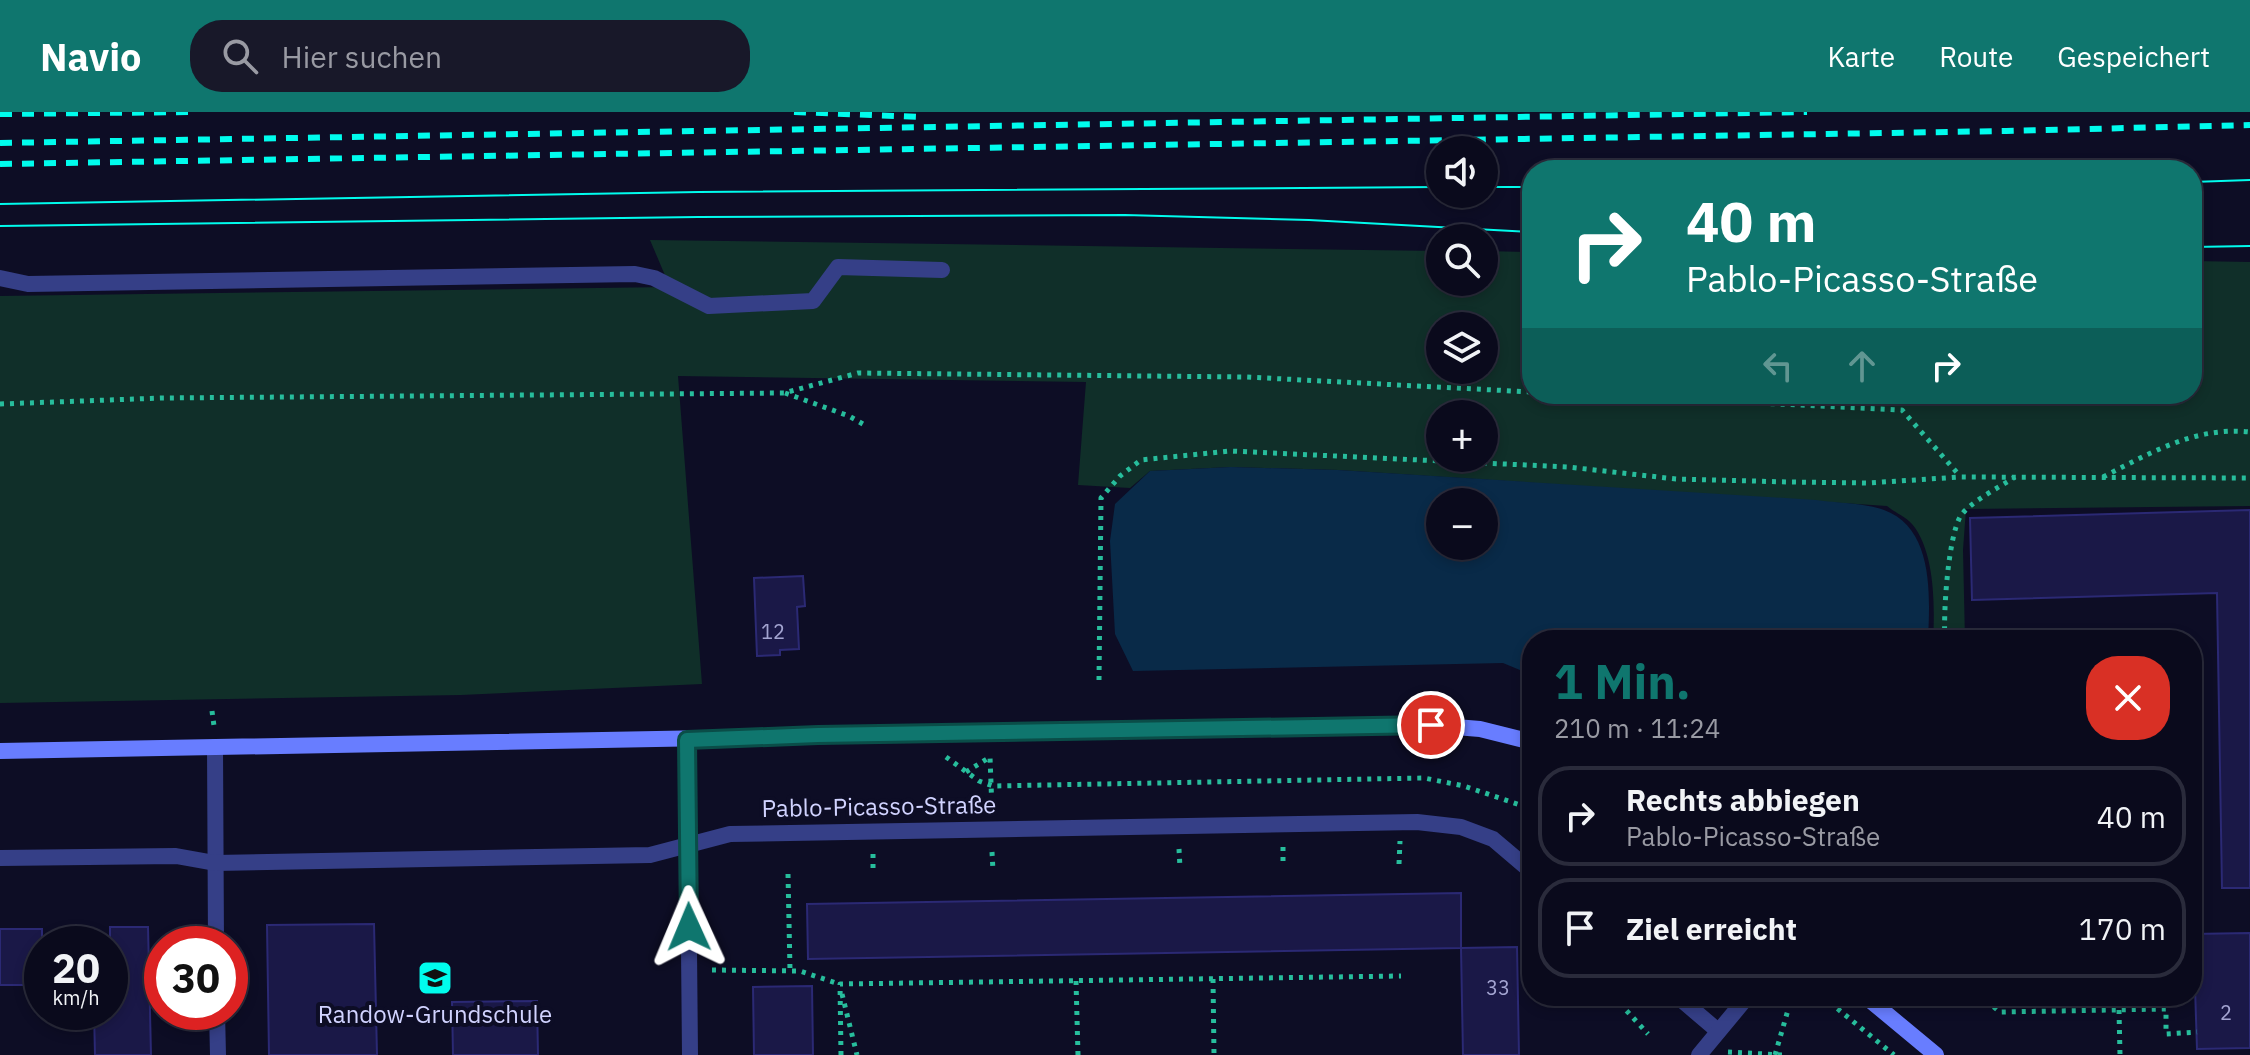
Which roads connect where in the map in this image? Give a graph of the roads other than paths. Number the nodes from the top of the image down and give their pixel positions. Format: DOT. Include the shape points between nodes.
graph roads {
  1 [pos="942,270"];
  2 [pos="0,278"];
  3 [pos="687,740"];
  4 [pos="1522,740"];
  5 [pos="215,747"];
  6 [pos="0,751"];
  7 [pos="688,847"];
  8 [pos="0,858"];
  9 [pos="215,863"];
  10 [pos="1522,864"];
  11 [pos="216,926"];
  12 [pos="1689,1006"];
  13 [pos="1739,1006"];
  14 [pos="1877,1006"];
  15 [pos="217,1030"];
  16 [pos="1718,1031"];
  17 [pos="1702,1050"];
  18 [pos="218,1055"];
  19 [pos="690,1055"];
  20 [pos="1936,1055"];
  1 -- 2 [label="street" via="838,267 813,301 709,306 635,274 28,284"];
  3 -- 4 [label="main road" via="1431,725"];
  3 -- 5 [label="main road"];
  3 -- 7 [label="street"];
  5 -- 6 [label="main road"];
  5 -- 9 [label="street"];
  7 -- 9 [label="street, Pablo-Picasso-Straße" via="650,855"];
  7 -- 10 [label="street, Pablo-Picasso-Straße" via="730,834 1417,822 1461,827 1493,839"];
  7 -- 19 [label="street"];
  8 -- 9 [label="street, Pablo-Picasso-Straße" via="176,856"];
  9 -- 11 [label="street"];
  12 -- 16 [label="street"];
  13 -- 16 [label="street"];
  14 -- 20 [label="main road"];
  15 -- 18 [label="street"];
  16 -- 17 [label="street"];
}
